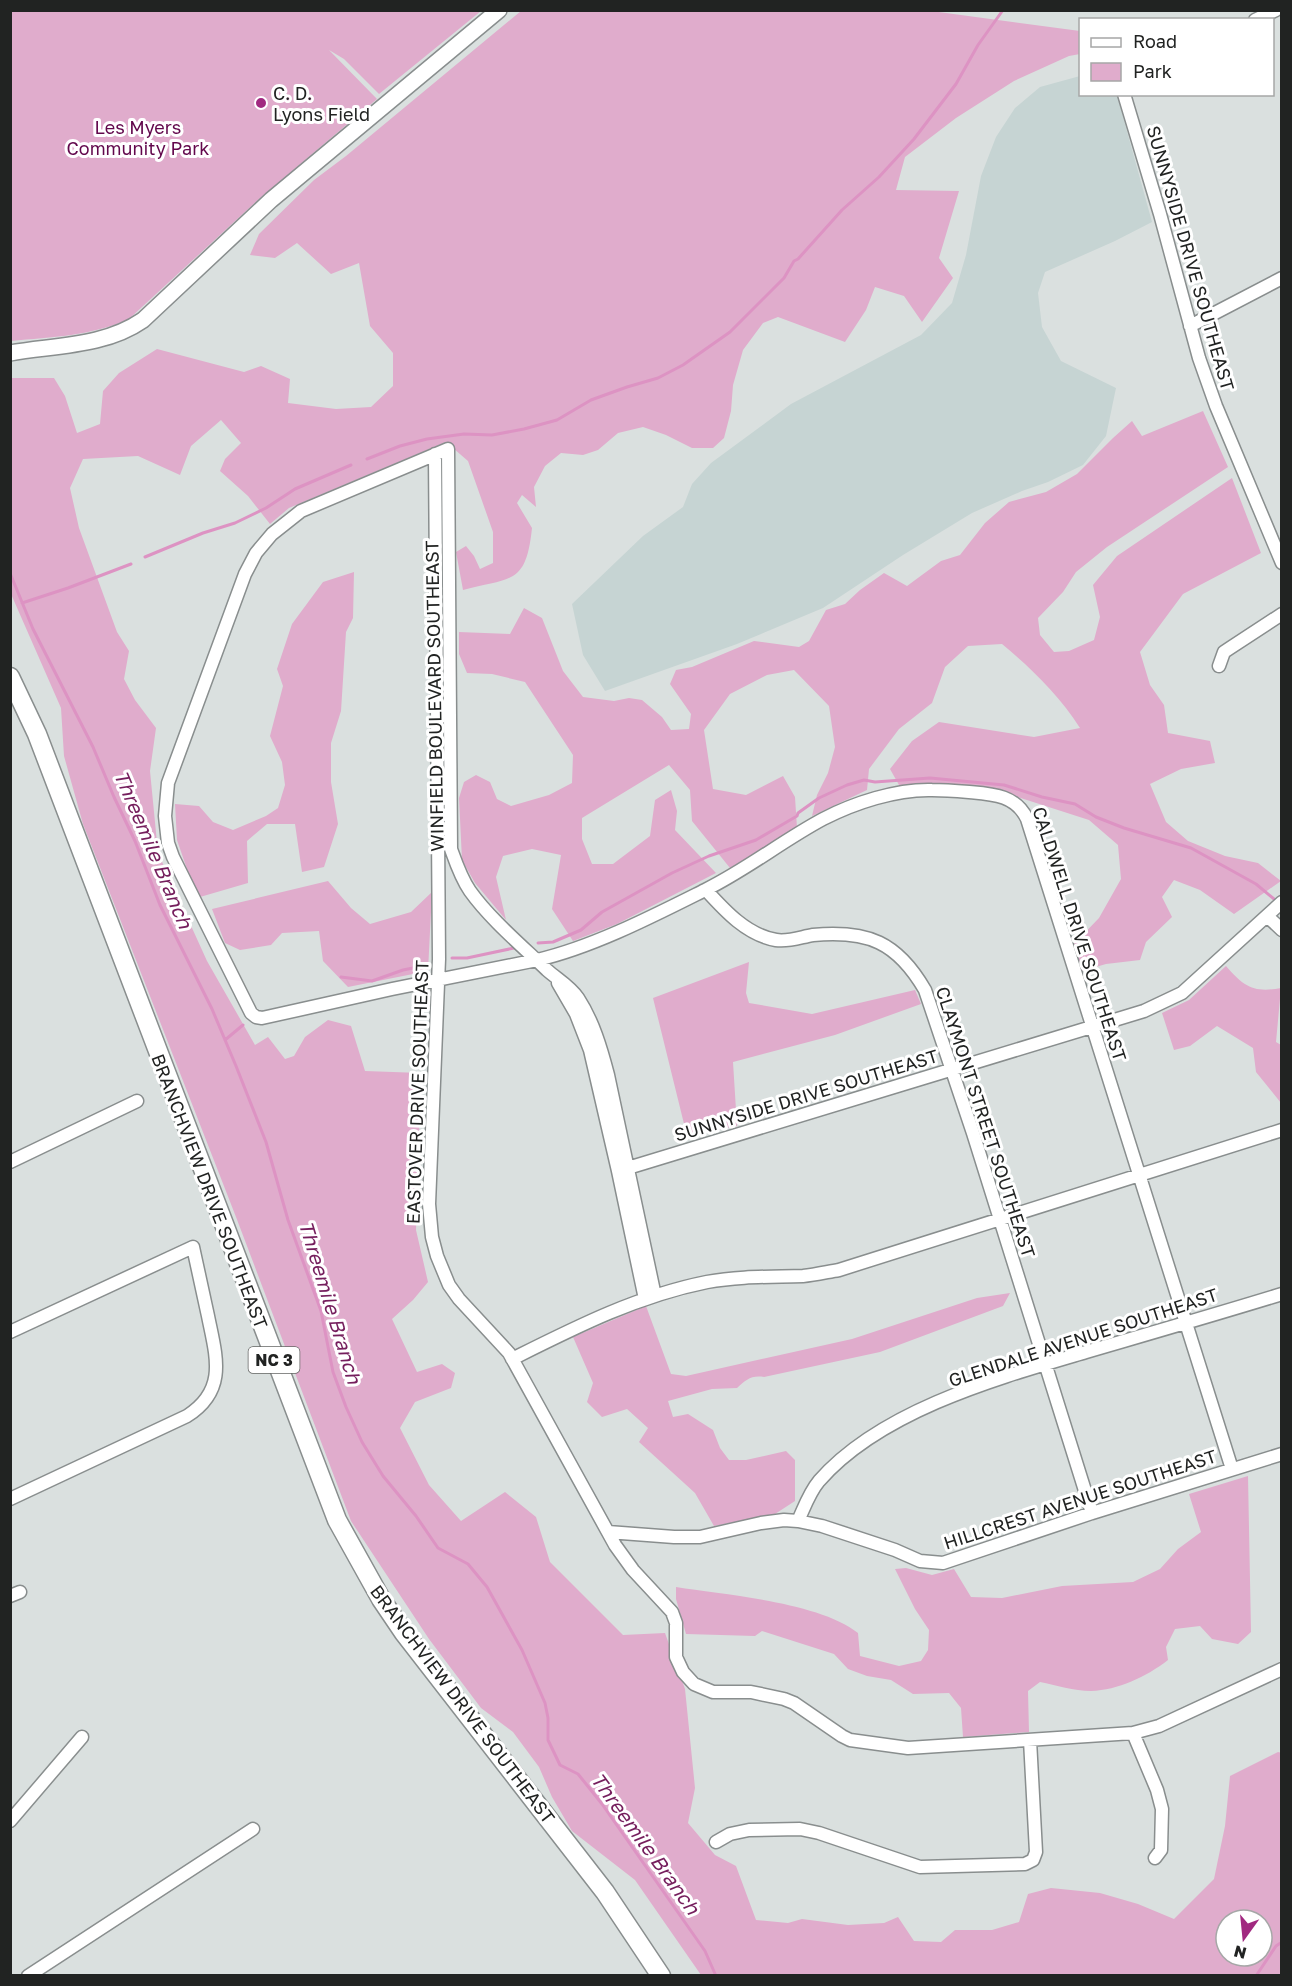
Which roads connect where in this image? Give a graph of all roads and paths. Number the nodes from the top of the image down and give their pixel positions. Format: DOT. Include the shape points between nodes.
graph roads {
  1 [pos="499,10"];
  2 [pos="1276,10"];
  3 [pos="1259,18"];
  4 [pos="1125,96"];
  5 [pos="1281,278"];
  6 [pos="1190,326"];
  7 [pos="10,353"];
  8 [pos="435,454"];
  9 [pos="1281,563"];
  10 [pos="1281,614"];
  11 [pos="1219,666"];
  12 [pos="10,677"];
  13 [pos="438,848"];
  14 [pos="706,890"];
  15 [pos="1281,902"];
  16 [pos="1267,916"];
  17 [pos="1281,930"];
  18 [pos="537,960"];
  19 [pos="438,980"];
  20 [pos="1092,1027"];
  21 [pos="952,1069"];
  22 [pos="137,1101"];
  23 [pos="1280,1135"];
  24 [pos="10,1162"];
  25 [pos="623,1169"];
  26 [pos="1139,1174"];
  27 [pos="999,1219"];
  28 [pos="1281,1294"];
  29 [pos="650,1297"];
  30 [pos="1185,1322"];
  31 [pos="10,1332"];
  32 [pos="512,1359"];
  33 [pos="1045,1364"];
  34 [pos="1281,1454"];
  35 [pos="1232,1469"];
  36 [pos="10,1499"];
  37 [pos="1092,1513"];
  38 [pos="798,1521"];
  39 [pos="608,1532"];
  40 [pos="1281,1669"];
  41 [pos="1133,1733"];
  42 [pos="82,1737"];
  43 [pos="1030,1740"];
  44 [pos="10,1821"];
  45 [pos="254,1829"];
  46 [pos="716,1842"];
  47 [pos="1155,1858"];
  48 [pos="28,1976"];
  49 [pos="661,1976"];
  1 -- 7 [label="street" via="271,201 137,324 104,339"];
  2 -- 3 [label="street"];
  4 -- 6 [label="street, SUNNYSIDE DRIVE SOUTHEAST"];
  5 -- 6 [label="street"];
  6 -- 9 [label="street, SUNNYSIDE DRIVE SOUTHEAST" via="1216,406"];
  8 -- 13 [label="street, WINFIELD BOULEVARD SOUTHEAST"];
  8 -- 18 [label="street, WINFIELD BOULEVARD SOUTHEAST" via="448,449 451,849 470,891"];
  8 -- 19 [label="street, CALDWELL DRIVE SOUTHEAST" via="301,511 256,553 189,722 168,783 165,816 173,857 256,1017"];
  10 -- 11 [label="street" via="1224,652"];
  12 -- 49 [label="main road, BRANCHVIEW DRIVE SOUTHEAST / NC 3" via="45,756 337,1520 404,1633 605,1892"];
  13 -- 19 [label="street, EASTOVER DRIVE SOUTHEAST"];
  14 -- 18 [label="street, CALDWELL DRIVE SOUTHEAST" via="592,943"];
  14 -- 20 [label="street, CALDWELL DRIVE SOUTHEAST" via="823,819 877,799 931,790 1004,798 1020,806 1027,819"];
  14 -- 21 [label="street, CLAYMONT STREET SOUTHEAST" via="740,923 759,934 785,940 856,935 890,949 908,963 925,990"];
  15 -- 16 [label="street, SUNNYSIDE DRIVE SOUTHEAST"];
  16 -- 17 [label="street"];
  16 -- 20 [label="street, SUNNYSIDE DRIVE SOUTHEAST" via="1182,993 1144,1011"];
  18 -- 19 [label="street, CALDWELL DRIVE SOUTHEAST"];
  18 -- 25 [label="street, WINFIELD BOULEVARD SOUTHEAST" via="555,977 585,1034"];
  19 -- 32 [label="street, EASTOVER DRIVE SOUTHEAST" via="429,1204 432,1237 449,1285"];
  20 -- 21 [label="street, SUNNYSIDE DRIVE SOUTHEAST"];
  20 -- 26 [label="street, CALDWELL DRIVE SOUTHEAST"];
  21 -- 25 [label="street, SUNNYSIDE DRIVE SOUTHEAST"];
  21 -- 27 [label="street, CLAYMONT STREET SOUTHEAST"];
  22 -- 24 [label="street"];
  23 -- 26 [label="street"];
  25 -- 29 [label="street, WINFIELD BOULEVARD SOUTHEAST"];
  26 -- 27 [label="street"];
  26 -- 30 [label="street, CALDWELL DRIVE SOUTHEAST"];
  27 -- 29 [label="street" via="839,1270 707,1282"];
  27 -- 33 [label="street, CLAYMONT STREET SOUTHEAST"];
  28 -- 30 [label="street, GLENDALE AVENUE SOUTHEAST"];
  29 -- 32 [label="street" via="624,1305"];
  30 -- 33 [label="street, GLENDALE AVENUE SOUTHEAST"];
  30 -- 35 [label="street, CALDWELL DRIVE SOUTHEAST"];
  31 -- 36 [label="street" via="194,1247 216,1359 215,1380 207,1399 187,1416"];
  32 -- 39 [label="street, EASTOVER DRIVE SOUTHEAST"];
  33 -- 37 [label="street, CLAYMONT STREET SOUTHEAST"];
  33 -- 38 [label="street, GLENDALE AVENUE SOUTHEAST" via="927,1407 867,1441 819,1482"];
  34 -- 35 [label="street, HILLCREST AVENUE SOUTHEAST"];
  35 -- 37 [label="street, HILLCREST AVENUE SOUTHEAST"];
  37 -- 38 [label="street, HILLCREST AVENUE SOUTHEAST" via="943,1563 920,1561"];
  38 -- 39 [label="street, HILLCREST AVENUE SOUTHEAST" via="761,1523 700,1537"];
  39 -- 43 [label="street, EASTOVER DRIVE SOUTHEAST" via="633,1570 672,1612 676,1623 676,1657 683,1672 700,1688 784,1699 850,1740 881,1745 908,1748"];
  40 -- 41 [label="street, EASTOVER DRIVE SOUTHEAST" via="1159,1726"];
  41 -- 43 [label="street, EASTOVER DRIVE SOUTHEAST"];
  41 -- 47 [label="street" via="1162,1809 1161,1850"];
  42 -- 44 [label="street"];
  43 -- 46 [label="street" via="1036,1852 1033,1860 1025,1864 920,1867 800,1829 750,1830"];
  45 -- 48 [label="street"];
}
